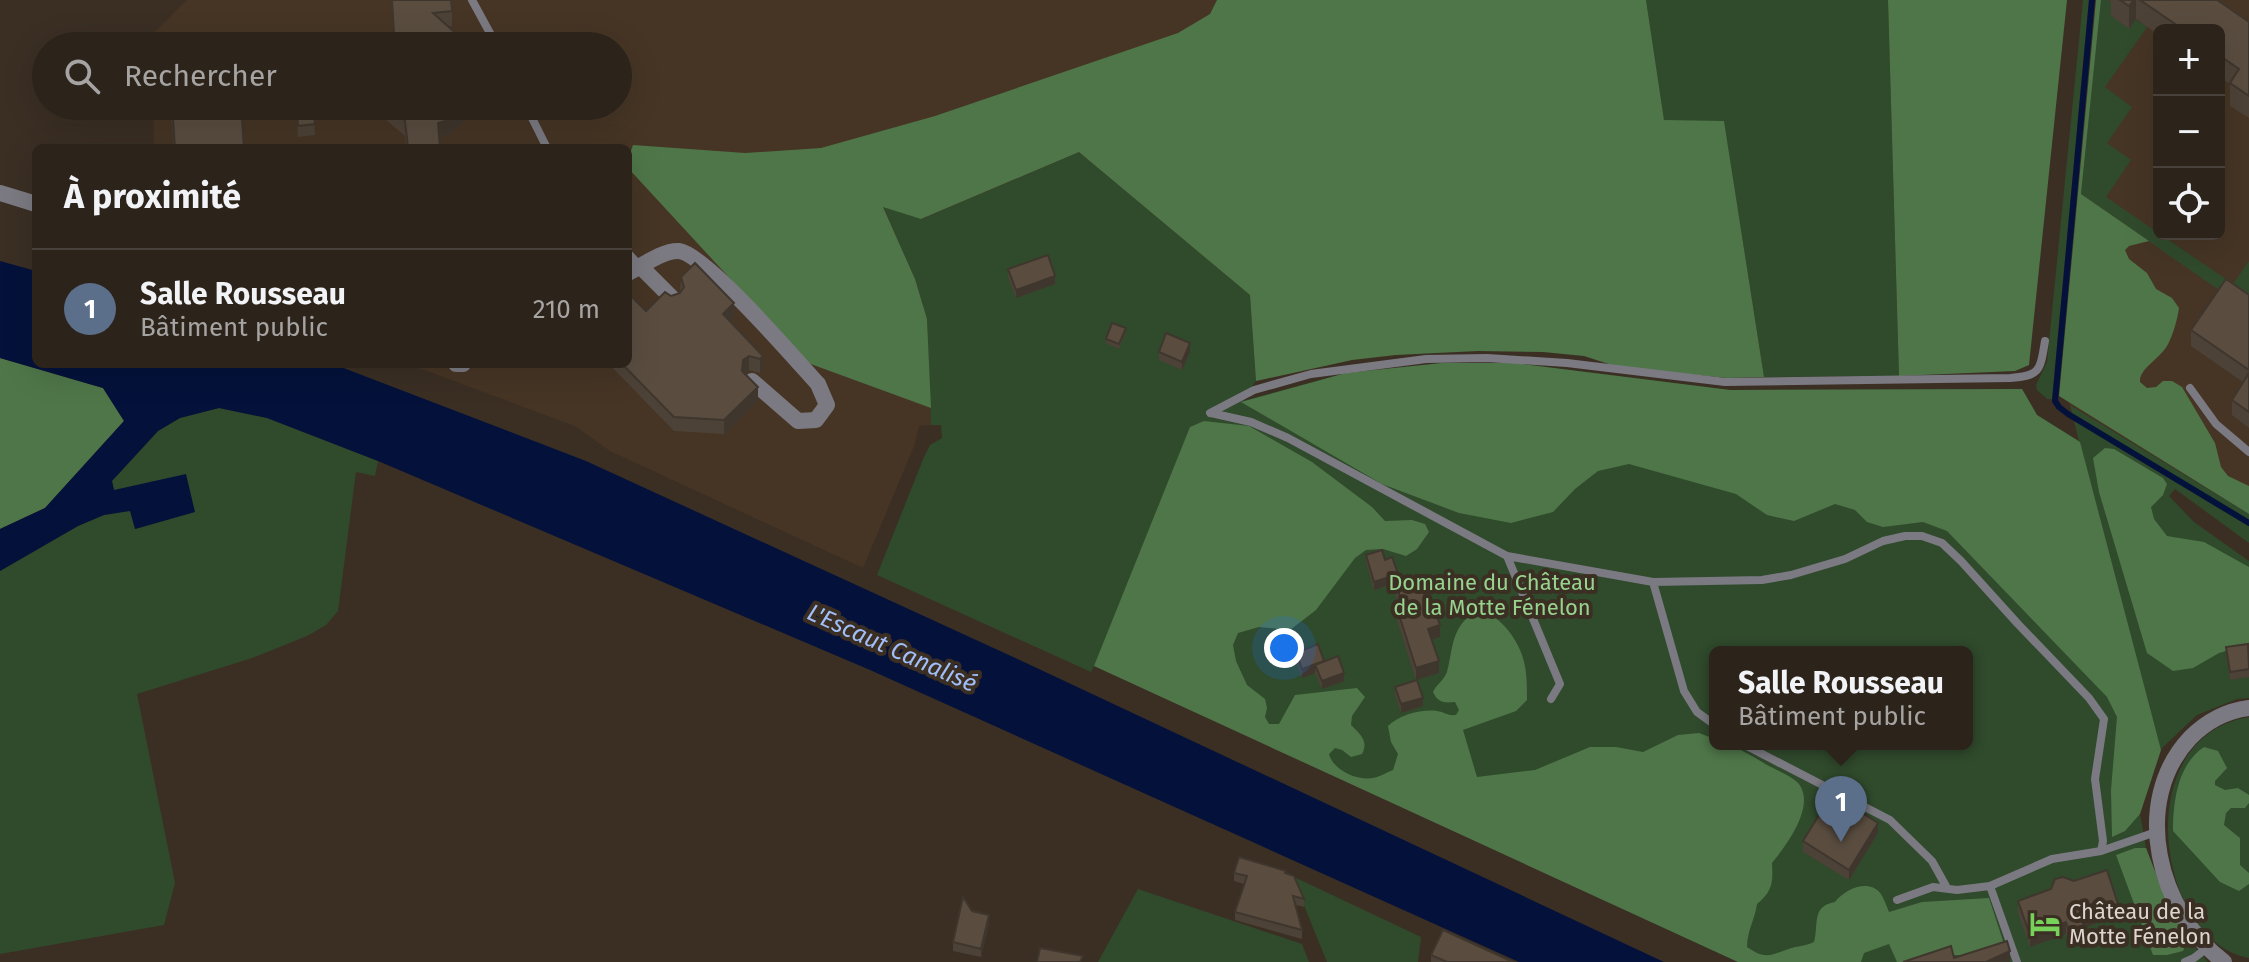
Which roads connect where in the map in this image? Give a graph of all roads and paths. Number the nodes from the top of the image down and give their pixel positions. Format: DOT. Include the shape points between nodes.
graph roads {
  1 [pos="472,0"];
  2 [pos="489,32"];
  3 [pos="533,120"];
  4 [pos="545,144"];
  5 [pos="0,193"];
  6 [pos="32,203"];
  7 [pos="634,270"];
  8 [pos="673,299"];
  9 [pos="2045,341"];
  10 [pos="752,381"];
  11 [pos="2190,388"];
  12 [pos="2249,452"];
  13 [pos="1507,556"];
  14 [pos="1653,582"];
  15 [pos="1551,699"];
  16 [pos="2249,708"];
  17 [pos="1709,721"];
  18 [pos="1755,750"];
  19 [pos="2156,832"];
  20 [pos="2101,851"];
  21 [pos="1990,886"];
  22 [pos="1947,888"];
  23 [pos="1897,900"];
  24 [pos="2207,948"];
  25 [pos="2017,962"];
  26 [pos="2185,962"];
  27 [pos="2224,962"];
  1 -- 2 [label="lane"];
  3 -- 4 [label="lane"];
  5 -- 6 [label="street"];
  7 -- 8 [label="street"];
  7 -- 10 [label="street" via="678,251 693,256 818,384 827,405 816,420 798,421"];
  9 -- 13 [label="lane" via="2036,373 2010,378 1725,382 1567,363 1426,359 1311,374 1254,390 1210,413 1288,438"];
  11 -- 12 [label="lane" via="2216,424"];
  13 -- 14 [label="lane"];
  13 -- 15 [label="lane" via="1560,684"];
  14 -- 17 [label="lane" via="1684,691"];
  14 -- 20 [label="lane" via="1762,580 1845,559 1905,536 1942,543 2104,719 2095,779"];
  16 -- 19 [label="street" via="2208,722 2179,752 2164,779"];
  18 -- 22 [label="lane" via="1890,820 1932,861"];
  19 -- 20 [label="lane"];
  19 -- 24 [label="street" via="2172,891"];
  20 -- 21 [label="lane" via="2052,859"];
  21 -- 22 [label="lane"];
  21 -- 25 [label="lane"];
  22 -- 23 [label="lane" via="1933,887"];
  24 -- 26 [label="lane"];
  24 -- 27 [label="street"];
}
